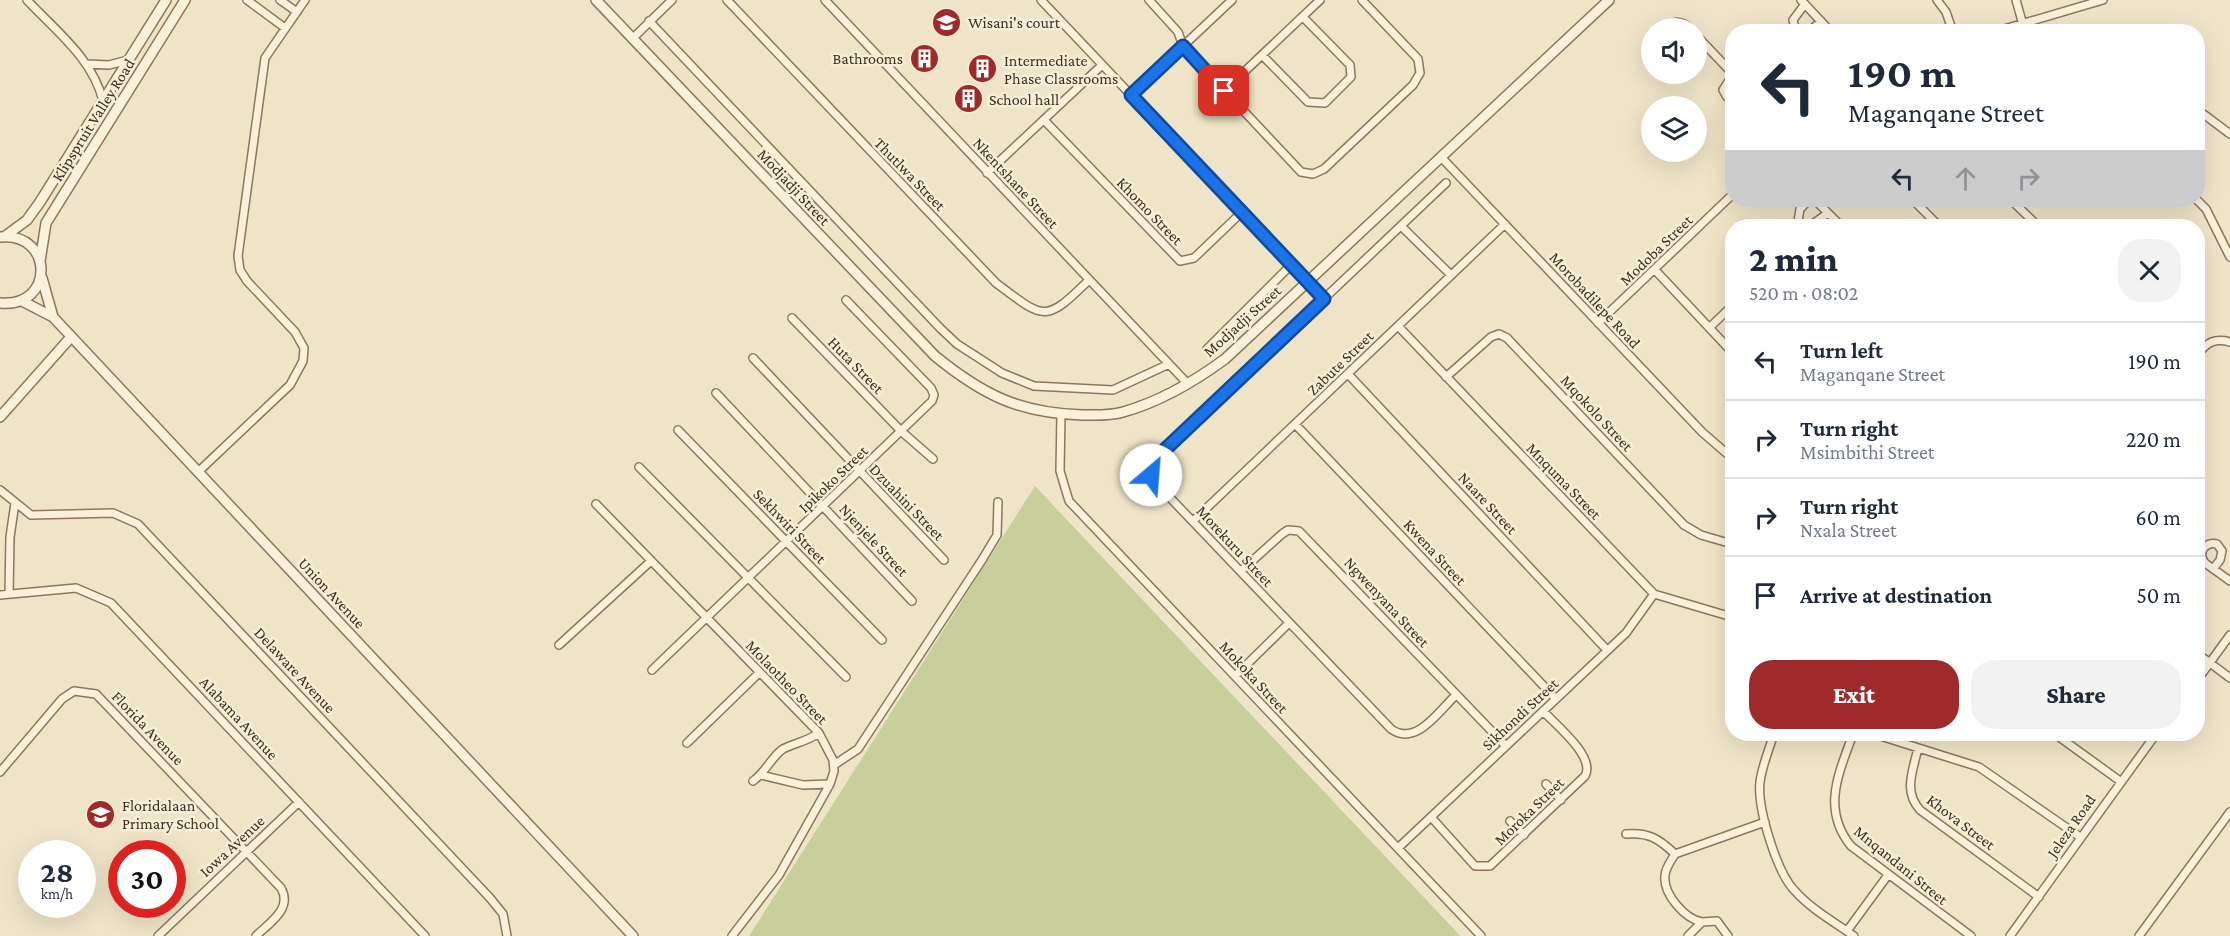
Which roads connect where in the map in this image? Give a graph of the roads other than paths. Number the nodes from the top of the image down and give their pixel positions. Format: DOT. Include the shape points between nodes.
graph roads {
  1 [pos="27,0"];
  2 [pos="166,0"];
  3 [pos="185,0"];
  4 [pos="248,0"];
  5 [pos="280,0"];
  6 [pos="305,0"];
  7 [pos="596,0"];
  8 [pos="672,0"];
  9 [pos="727,0"];
  10 [pos="825,0"];
  11 [pos="1041,0"];
  12 [pos="1149,0"];
  13 [pos="1232,0"];
  14 [pos="1320,0"];
  15 [pos="1362,0"];
  16 [pos="1609,0"];
  17 [pos="1937,0"];
  18 [pos="2016,0"];
  19 [pos="2103,0"];
  20 [pos="1803,2"];
  21 [pos="297,12"];
  22 [pos="1303,17"];
  23 [pos="649,21"];
  24 [pos="1821,21"];
  25 [pos="1794,24"];
  26 [pos="1818,24"];
  27 [pos="1824,24"];
  28 [pos="1949,24"];
  29 [pos="2023,24"];
  30 [pos="2035,24"];
  31 [pos="285,28"];
  32 [pos="632,39"];
  33 [pos="1183,46"];
  34 [pos="1707,47"];
  35 [pos="1263,56"];
  36 [pos="128,60"];
  37 [pos="87,64"];
  38 [pos="1102,65"];
  39 [pos="1725,66"];
  40 [pos="1224,91"];
  41 [pos="1131,95"];
  42 [pos="103,101"];
  43 [pos="2205,115"];
  44 [pos="1044,120"];
  45 [pos="2230,134"];
  46 [pos="1441,157"];
  47 [pos="987,172"];
  48 [pos="1446,183"];
  49 [pos="1725,202"];
  50 [pos="1822,207"];
  51 [pos="1920,207"];
  52 [pos="2018,207"];
  53 [pos="2203,207"];
  54 [pos="1242,212"];
  55 [pos="1828,213"];
  56 [pos="1819,219"];
  57 [pos="1834,219"];
  58 [pos="1932,219"];
  59 [pos="2031,219"];
  60 [pos="1505,224"];
  61 [pos="1401,226"];
  62 [pos="2,237"];
  63 [pos="2230,257"];
  64 [pos="40,261"];
  65 [pos="1292,264"];
  66 [pos="1655,270"];
  67 [pos="42,272"];
  68 [pos="1450,275"];
  69 [pos="1089,280"];
  70 [pos="1309,282"];
  71 [pos="1324,299"];
  72 [pos="846,300"];
  73 [pos="22,301"];
  74 [pos="0,303"];
  75 [pos="1725,313"];
  76 [pos="53,317"];
  77 [pos="792,318"];
  78 [pos="1598,323"];
  79 [pos="1398,326"];
  80 [pos="1710,327"];
  81 [pos="71,337"];
  82 [pos="2230,342"];
  83 [pos="1725,344"];
  84 [pos="2205,345"];
  85 [pos="1207,349"];
  86 [pos="753,358"];
  87 [pos="1169,364"];
  88 [pos="1348,374"];
  89 [pos="1446,377"];
  90 [pos="1187,383"];
  91 [pos="716,393"];
  92 [pos="1061,414"];
  93 [pos="0,417"];
  94 [pos="1295,424"];
  95 [pos="678,430"];
  96 [pos="901,431"];
  97 [pos="1725,453"];
  98 [pos="933,459"];
  99 [pos="639,467"];
  100 [pos="198,472"];
  101 [pos="859,472"];
  102 [pos="0,490"];
  103 [pos="998,502"];
  104 [pos="15,503"];
  105 [pos="596,504"];
  106 [pos="824,507"];
  107 [pos="1193,521"];
  108 [pos="786,542"];
  109 [pos="1725,542"];
  110 [pos="944,560"];
  111 [pos="651,561"];
  112 [pos="2213,568"];
  113 [pos="1241,571"];
  114 [pos="748,578"];
  115 [pos="2230,581"];
  116 [pos="9,594"];
  117 [pos="1654,594"];
  118 [pos="0,595"];
  119 [pos="912,601"];
  120 [pos="1725,614"];
  121 [pos="706,618"];
  122 [pos="1289,623"];
  123 [pos="2230,635"];
  124 [pos="882,640"];
  125 [pos="559,645"];
  126 [pos="1607,650"];
  127 [pos="2205,659"];
  128 [pos="2210,663"];
  129 [pos="652,670"];
  130 [pos="2205,670"];
  131 [pos="759,673"];
  132 [pos="1235,676"];
  133 [pos="846,677"];
  134 [pos="2230,678"];
  135 [pos="1456,695"];
  136 [pos="1556,699"];
  137 [pos="1543,711"];
  138 [pos="819,733"];
  139 [pos="1772,741"];
  140 [pos="1851,741"];
  141 [pos="1896,741"];
  142 [pos="2065,741"];
  143 [pos="2151,741"];
  144 [pos="687,743"];
  145 [pos="1506,746"];
  146 [pos="1918,748"];
  147 [pos="834,765"];
  148 [pos="0,772"];
  149 [pos="761,776"];
  150 [pos="753,781"];
  151 [pos="2120,781"];
  152 [pos="830,784"];
  153 [pos="1546,784"];
  154 [pos="1561,800"];
  155 [pos="299,802"];
  156 [pos="2230,812"];
  157 [pos="1431,817"];
  158 [pos="1510,821"];
  159 [pos="1766,822"];
  160 [pos="1626,834"];
  161 [pos="1524,835"];
  162 [pos="2080,837"];
  163 [pos="1398,848"];
  164 [pos="247,851"];
  165 [pos="1676,854"];
  166 [pos="1888,875"];
  167 [pos="589,890"];
  168 [pos="2038,897"];
  169 [pos="1702,922"];
  170 [pos="1850,934"];
  171 [pos="158,936"];
  172 [pos="256,936"];
  173 [pos="425,936"];
  174 [pos="507,936"];
  175 [pos="633,936"];
  176 [pos="640,936"];
  177 [pos="732,936"];
  178 [pos="1480,936"];
  179 [pos="1688,936"];
  180 [pos="1728,936"];
  181 [pos="1971,936"];
  182 [pos="2010,936"];
  183 [pos="2139,936"];
  1 -- 37 [label="street"];
  2 -- 36 [label="street, Klipspruit Valley Road"];
  3 -- 64 [label="street, Klipspruit Valley Road" via="46,223"];
  4 -- 31 [label="street"];
  5 -- 21 [label="street"];
  6 -- 21 [label="street"];
  7 -- 32 [label="street, Modjadji Street"];
  8 -- 23 [label="street"];
  9 -- 69 [label="street, Thutlwa Street" via="1001,287 1048,312 1061,307"];
  10 -- 47 [label="street, Nkentshane Street"];
  11 -- 38 [label="street"];
  12 -- 33 [label="street" via="1178,32"];
  13 -- 33 [label="street"];
  14 -- 22 [label="street"];
  15 -- 40 [label="street" via="1418,59 1420,73 1413,85 1324,169 1313,174 1302,172"];
  16 -- 46 [label="street, Modjadji Street"];
  17 -- 28 [label="street"];
  18 -- 29 [label="street"];
  19 -- 30 [label="street"];
  20 -- 24 [label="street"];
  20 -- 25 [label="street"];
  21 -- 31 [label="street"];
  22 -- 35 [label="street"];
  22 -- 35 [label="street" via="1350,64 1351,77 1337,93 1321,104 1308,102"];
  23 -- 32 [label="street"];
  23 -- 87 [label="street" via="940,328 980,359 1026,385 1105,390 1118,389"];
  24 -- 26 [label="street"];
  24 -- 27 [label="street"];
  31 -- 100 [label="street" via="267,52 262,69 238,256 247,281 301,340 303,362 290,385"];
  32 -- 92 [label="street, Modjadji Street" via="935,356 1006,402"];
  33 -- 40 [label="street"];
  33 -- 41 [label="street"];
  34 -- 39 [label="street"];
  35 -- 40 [label="street"];
  36 -- 37 [label="street" via="109,65"];
  36 -- 42 [label="street, Klipspruit Valley Road"];
  37 -- 42 [label="street" via="98,81"];
  38 -- 41 [label="street"];
  38 -- 44 [label="street"];
  41 -- 54 [label="street"];
  42 -- 62 [label="street, Klipspruit Valley Road" via="27,220"];
  43 -- 45 [label="street"];
  44 -- 47 [label="street"];
  44 -- 54 [label="street, Khomo Street" via="1180,261 1194,258"];
  46 -- 60 [label="street, Morobadilepe Road"];
  46 -- 70 [label="street, Modjadji Street"];
  47 -- 69 [label="street, Nkentshane Street"];
  48 -- 61 [label="street, Morekuru Street"];
  49 -- 66 [label="street, Modoba Street"];
  50 -- 55 [label="street"];
  51 -- 58 [label="street"];
  52 -- 59 [label="street"];
  53 -- 63 [label="street"];
  54 -- 65 [label="street"];
  55 -- 56 [label="street"];
  55 -- 57 [label="street"];
  60 -- 68 [label="street, Zabute Street"];
  60 -- 78 [label="street, Morobadilepe Road"];
  61 -- 68 [label="street"];
  61 -- 71 [label="street, Morekuru Street"];
  62 -- 64 [label="street" via="22,240"];
  64 -- 67 [label="street, Union Avenue"];
  65 -- 70 [label="street"];
  65 -- 85 [label="street"];
  66 -- 78 [label="street, Modoba Street"];
  66 -- 80 [label="street"];
  67 -- 73 [label="street" via="36,290"];
  67 -- 76 [label="street, Union Avenue"];
  68 -- 79 [label="street, Zabute Street"];
  69 -- 87 [label="street, Nkentshane Street"];
  70 -- 71 [label="street"];
  70 -- 90 [label="street, Modjadji Street" via="1225,359"];
  71 -- 107 [label="street, Morekuru Street" via="1153,462 1154,480"];
  72 -- 96 [label="street, Ipikoko Street" via="933,392 932,401"];
  73 -- 74 [label="street"];
  73 -- 76 [label="street, Union Avenue"];
  75 -- 80 [label="street"];
  76 -- 81 [label="street, Union Avenue"];
  77 -- 96 [label="street, Huta Street"];
  78 -- 97 [label="street, Morobadilepe Road"];
  79 -- 88 [label="street, Zabute Street"];
  79 -- 89 [label="street, Mnquma Street"];
  80 -- 83 [label="street"];
  81 -- 93 [label="street"];
  81 -- 100 [label="street, Union Avenue"];
  82 -- 84 [label="street" via="2213,340"];
  86 -- 101 [label="street, Dzuahini Street"];
  87 -- 90 [label="street, Nkentshane Street"];
  88 -- 94 [label="street, Zabute Street"];
  88 -- 126 [label="street, Naare Street"];
  89 -- 109 [label="street, Mqokolo Street" via="1491,337 1499,334 1507,338 1684,525"];
  89 -- 117 [label="street, Mnquma Street"];
  90 -- 92 [label="street, Modjadji Street" via="1122,413"];
  91 -- 106 [label="street, Njenjele Street"];
  92 -- 132 [label="street, Mokoka Street" via="1060,471 1069,501"];
  94 -- 107 [label="street, Zabute Street"];
  94 -- 136 [label="street, Kwena Street"];
  95 -- 108 [label="street, Sekhwiri Street"];
  96 -- 98 [label="street, Huta Street"];
  96 -- 101 [label="street, Ipikoko Street"];
  99 -- 114 [label="street"];
  100 -- 167 [label="street, Union Avenue"];
  101 -- 106 [label="street, Ipikoko Street"];
  101 -- 110 [label="street, Dzuahini Street"];
  102 -- 104 [label="street, Delaware Avenue"];
  103 -- 147 [label="street" via="997,535 982,560 858,749"];
  104 -- 116 [label="street"];
  104 -- 174 [label="street, Delaware Avenue" via="36,516 113,513 138,524 490,898 503,914"];
  105 -- 111 [label="street, Molaotheo Street"];
  106 -- 108 [label="street, Ipikoko Street"];
  106 -- 119 [label="street, Njenjele Street"];
  107 -- 113 [label="street, Morekuru Street"];
  108 -- 114 [label="street, Ipikoko Street"];
  108 -- 124 [label="street, Sekhwiri Street"];
  111 -- 121 [label="street, Molaotheo Street"];
  111 -- 125 [label="street"];
  112 -- 115 [label="street"];
  113 -- 122 [label="street, Morekuru Street"];
  113 -- 135 [label="street, Ngwenyana Street" via="1282,534 1299,531"];
  114 -- 121 [label="street, Ipikoko Street"];
  114 -- 133 [label="street"];
  116 -- 118 [label="street, Alabama Avenue"];
  116 -- 155 [label="street, Alabama Avenue" via="76,588 111,603"];
  117 -- 120 [label="street, Mnquma Street"];
  117 -- 126 [label="street, Sikhondi Street" via="1626,633"];
  121 -- 129 [label="street, Ipikoko Street"];
  121 -- 131 [label="street, Molaotheo Street"];
  122 -- 132 [label="street"];
  122 -- 135 [label="street, Morekuru Street" via="1396,733 1416,733"];
  123 -- 128 [label="street"];
  126 -- 136 [label="street, Sikhondi Street"];
  127 -- 128 [label="street"];
  128 -- 130 [label="street"];
  128 -- 134 [label="street"];
  131 -- 138 [label="street, Molaotheo Street"];
  131 -- 144 [label="street"];
  132 -- 163 [label="street, Mokoka Street"];
  135 -- 145 [label="street, Ngwenyana Street"];
  136 -- 137 [label="street, Sikhondi Street"];
  137 -- 145 [label="street, Sikhondi Street"];
  137 -- 154 [label="street, Moroka Street" via="1580,751 1588,767 1585,776"];
  138 -- 147 [label="street, Molaotheo Street"];
  138 -- 149 [label="street" via="782,750"];
  139 -- 159 [label="street" via="1760,780 1759,795"];
  140 -- 166 [label="street, Mnqandani Street" via="1834,788 1837,821 1851,846"];
  141 -- 146 [label="street"];
  142 -- 151 [label="street"];
  143 -- 151 [label="street, Jeleza Road"];
  145 -- 157 [label="street, Sikhondi Street"];
  146 -- 162 [label="street" via="1985,770"];
  146 -- 168 [label="street, Khova Street" via="1909,790 1911,800"];
  147 -- 152 [label="street"];
  148 -- 164 [label="street, Florida Avenue" via="62,699 74,691 88,691 103,700"];
  149 -- 150 [label="street"];
  149 -- 152 [label="street" via="804,785"];
  151 -- 162 [label="street, Jeleza Road"];
  152 -- 177 [label="street" via="779,874"];
  153 -- 154 [label="street"];
  154 -- 161 [label="street, Moroka Street"];
  155 -- 164 [label="street, Iowa Avenue"];
  155 -- 173 [label="street, Alabama Avenue"];
  156 -- 183 [label="street"];
  157 -- 161 [label="street, Moroka Street" via="1475,866 1483,868"];
  157 -- 163 [label="street, Sikhondi Street"];
  158 -- 161 [label="street"];
  159 -- 165 [label="street"];
  159 -- 170 [label="street" via="1785,878 1794,891"];
  160 -- 165 [label="street" via="1653,836"];
  162 -- 168 [label="street, Jeleza Road"];
  163 -- 178 [label="street, Mokoka Street"];
  164 -- 171 [label="street, Iowa Avenue"];
  164 -- 172 [label="street" via="281,888 285,898 282,910"];
  165 -- 169 [label="street" via="1664,873 1665,883 1690,918"];
  166 -- 170 [label="street"];
  166 -- 181 [label="street, Mnqandani Street"];
  167 -- 175 [label="street, Union Avenue"];
  167 -- 176 [label="street, Union Avenue"];
  168 -- 182 [label="street, Jeleza Road"];
  169 -- 179 [label="street"];
  169 -- 180 [label="street" via="1717,921"];
}
